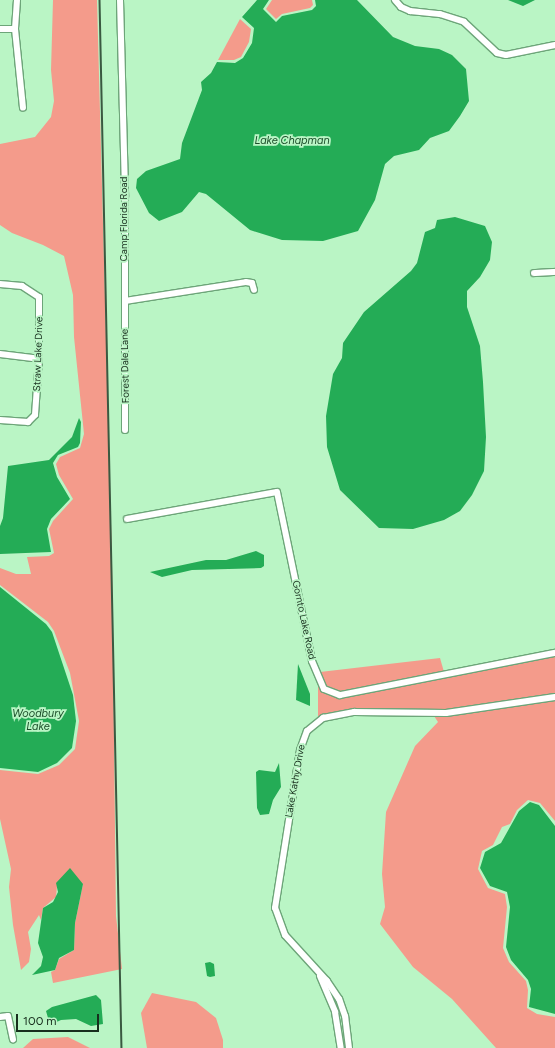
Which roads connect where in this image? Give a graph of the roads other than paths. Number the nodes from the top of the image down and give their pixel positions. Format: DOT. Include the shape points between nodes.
graph roads {
  1 [pos="17,0"];
  2 [pos="120,0"];
  3 [pos="395,0"];
  4 [pos="0,29"];
  5 [pos="15,29"];
  6 [pos="555,45"];
  7 [pos="23,108"];
  8 [pos="555,272"];
  9 [pos="534,273"];
  10 [pos="0,284"];
  11 [pos="254,290"];
  12 [pos="125,301"];
  13 [pos="0,354"];
  14 [pos="39,359"];
  15 [pos="0,420"];
  16 [pos="125,430"];
  17 [pos="127,519"];
  18 [pos="555,654"];
  19 [pos="555,697"];
  20 [pos="319,975"];
  21 [pos="0,1017"];
  22 [pos="13,1039"];
  23 [pos="341,1048"];
  24 [pos="349,1048"];
  1 -- 5 [label="street"];
  2 -- 12 [label="street, Camp Florida Road"];
  3 -- 6 [label="street" via="401,7 410,11 440,14 464,22 497,54 506,55"];
  4 -- 5 [label="street"];
  5 -- 7 [label="street"];
  8 -- 9 [label="street"];
  10 -- 14 [label="street, Straw Lake Drive" via="22,286 39,297"];
  11 -- 12 [label="street" via="252,283 246,282"];
  12 -- 16 [label="street, Forest Dale Lane"];
  13 -- 14 [label="street"];
  14 -- 15 [label="street, Straw Lake Drive" via="35,415 28,422"];
  17 -- 18 [label="street, Gornto Lake Road" via="277,492 312,661 324,689 335,693"];
  19 -- 20 [label="street, Lake Kathy Drive" via="446,713 354,712 323,718 307,731 300,750 275,908 285,935"];
  20 -- 23 [label="street, Lake Kathy Drive" via="335,1012"];
  20 -- 24 [label="street, Lake Kathy Drive" via="331,987 342,1007"];
  21 -- 22 [label="street" via="8,1016"];
}
